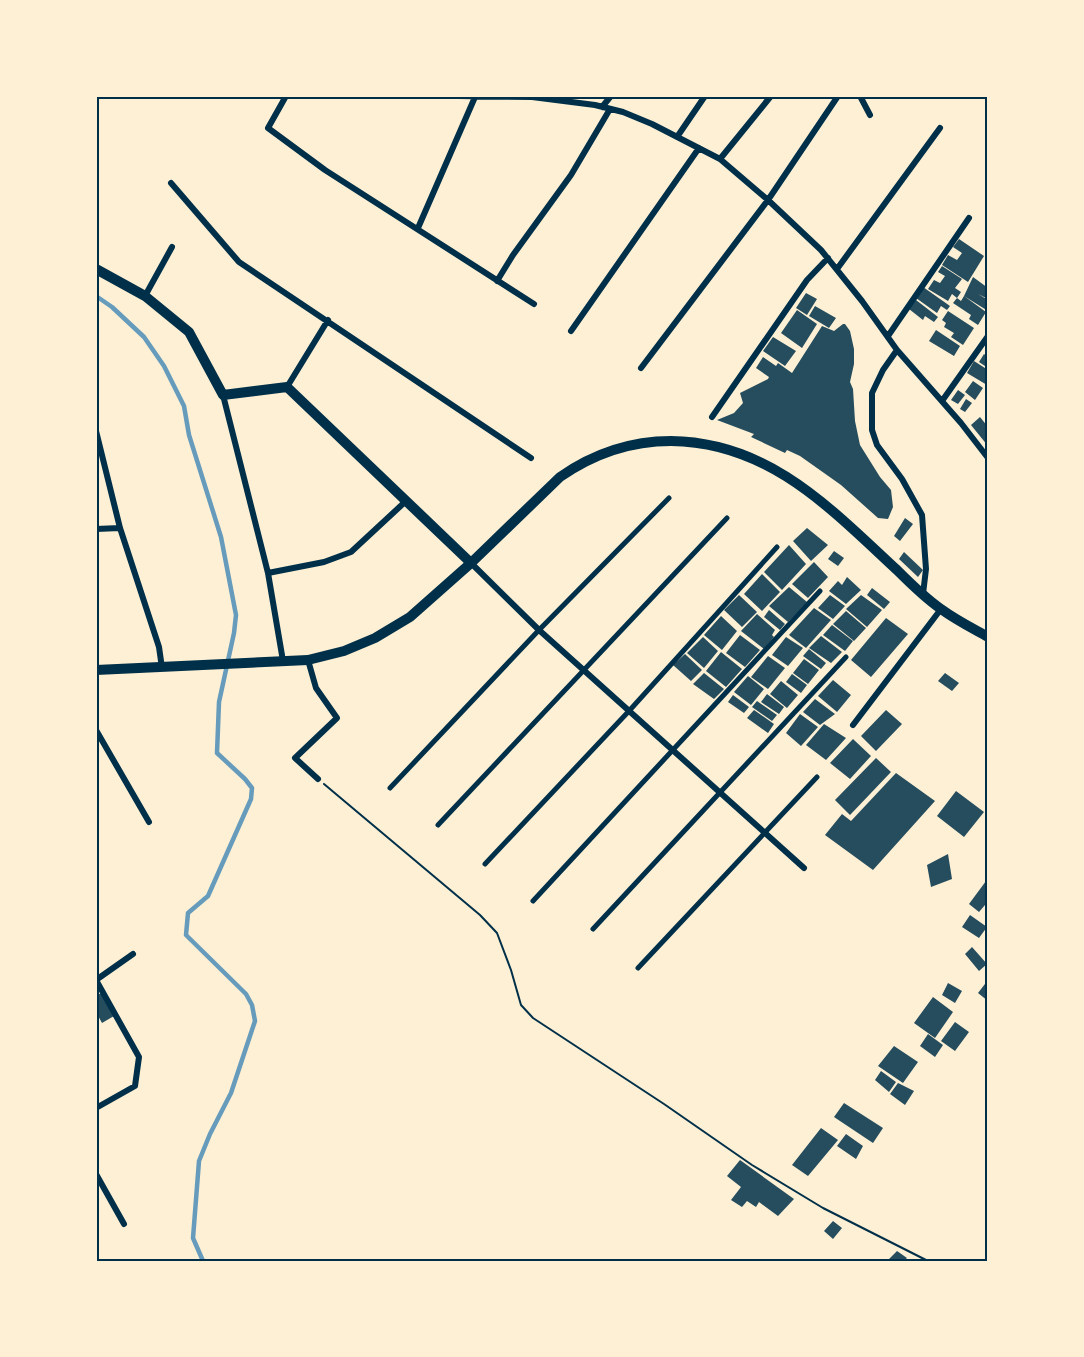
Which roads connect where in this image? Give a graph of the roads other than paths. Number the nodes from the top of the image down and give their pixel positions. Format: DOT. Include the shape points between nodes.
graph roads {
  1 [pos="286,96"];
  2 [pos="458,96"];
  3 [pos="611,96"];
  4 [pos="705,96"];
  5 [pos="771,96"];
  6 [pos="838,96"];
  7 [pos="860,96"];
  8 [pos="475,97"];
  9 [pos="602,107"];
  10 [pos="610,109"];
  11 [pos="870,115"];
  12 [pos="940,128"];
  13 [pos="677,137"];
  14 [pos="699,148"];
  15 [pos="720,159"];
  16 [pos="171,183"];
  17 [pos="768,200"];
  18 [pos="969,218"];
  19 [pos="418,228"];
  20 [pos="172,247"];
  21 [pos="828,258"];
  22 [pos="96,269"];
  23 [pos="837,269"];
  24 [pos="497,281"];
  25 [pos="145,296"];
  26 [pos="534,304"];
  27 [pos="328,320"];
  28 [pos="571,331"];
  29 [pos="888,336"];
  30 [pos="988,336"];
  31 [pos="897,350"];
  32 [pos="641,368"];
  33 [pos="287,387"];
  34 [pos="223,395"];
  35 [pos="942,401"];
  36 [pos="712,417"];
  37 [pos="96,430"];
  38 [pos="531,458"];
  39 [pos="988,458"];
  40 [pos="669,498"];
  41 [pos="406,501"];
  42 [pos="727,518"];
  43 [pos="120,528"];
  44 [pos="96,529"];
  45 [pos="777,547"];
  46 [pos="471,563"];
  47 [pos="268,573"];
  48 [pos="820,591"];
  49 [pos="923,594"];
  50 [pos="941,609"];
  51 [pos="539,630"];
  52 [pos="988,637"];
  53 [pos="846,657"];
  54 [pos="308,660"];
  55 [pos="283,661"];
  56 [pos="162,668"];
  57 [pos="96,670"];
  58 [pos="584,670"];
  59 [pos="630,711"];
  60 [pos="853,725"];
  61 [pos="96,730"];
  62 [pos="672,750"];
  63 [pos="817,777"];
  64 [pos="318,779"];
  65 [pos="390,788"];
  66 [pos="720,793"];
  67 [pos="150,822"];
  68 [pos="438,825"];
  69 [pos="765,833"];
  70 [pos="485,864"];
  71 [pos="804,868"];
  72 [pos="533,901"];
  73 [pos="593,929"];
  74 [pos="134,954"];
  75 [pos="638,968"];
  76 [pos="96,980"];
  77 [pos="96,1108"];
  78 [pos="96,1174"];
  79 [pos="124,1224"];
  1 -- 19 [label="street" via="268,128 325,170"];
  2 -- 8 [label="street"];
  3 -- 9 [label="street"];
  4 -- 13 [label="street"];
  5 -- 15 [label="street"];
  6 -- 17 [label="street"];
  7 -- 11 [label="street"];
  8 -- 9 [label="street" via="532,97"];
  8 -- 19 [label="street"];
  9 -- 10 [label="street"];
  10 -- 13 [label="street"];
  10 -- 24 [label="street" via="571,175"];
  12 -- 23 [label="street"];
  13 -- 14 [label="street"];
  14 -- 15 [label="street"];
  14 -- 28 [label="street"];
  15 -- 17 [label="street"];
  16 -- 27 [label="street" via="239,262"];
  17 -- 21 [label="street"];
  17 -- 32 [label="street"];
  18 -- 29 [label="street"];
  19 -- 24 [label="street"];
  20 -- 25 [label="street"];
  21 -- 23 [label="street"];
  21 -- 36 [label="street" via="807,280"];
  22 -- 25 [label="main road"];
  23 -- 29 [label="street"];
  24 -- 26 [label="street"];
  25 -- 34 [label="main road" via="189,332"];
  27 -- 33 [label="street"];
  27 -- 38 [label="street"];
  29 -- 31 [label="street"];
  30 -- 35 [label="street"];
  31 -- 35 [label="street"];
  31 -- 49 [label="street" via="872,393 872,430 877,445 922,515 926,569"];
  33 -- 34 [label="main road"];
  33 -- 41 [label="main road"];
  34 -- 47 [label="street"];
  35 -- 39 [label="street"];
  37 -- 43 [label="street"];
  40 -- 51 [label="street"];
  41 -- 46 [label="main road"];
  41 -- 47 [label="street" via="351,552 324,562"];
  42 -- 58 [label="street"];
  43 -- 44 [label="street"];
  43 -- 56 [label="street" via="159,647"];
  45 -- 59 [label="street"];
  46 -- 49 [label="main road" via="576,466 632,444 696,441 731,449 792,480 828,506"];
  46 -- 51 [label="street"];
  46 -- 54 [label="main road" via="410,617 375,638"];
  47 -- 55 [label="street"];
  48 -- 62 [label="street"];
  49 -- 50 [label="main road"];
  50 -- 52 [label="main road"];
  50 -- 60 [label="street"];
  51 -- 58 [label="street"];
  51 -- 65 [label="street"];
  53 -- 66 [label="street"];
  54 -- 55 [label="main road"];
  54 -- 64 [label="street" via="316,688 337,718 295,758"];
  55 -- 56 [label="main road"];
  56 -- 57 [label="main road"];
  58 -- 59 [label="street"];
  58 -- 68 [label="street"];
  59 -- 62 [label="street"];
  59 -- 70 [label="street"];
  61 -- 67 [label="street"];
  62 -- 66 [label="street"];
  62 -- 72 [label="street"];
  63 -- 69 [label="street"];
  66 -- 69 [label="street"];
  66 -- 73 [label="street"];
  69 -- 71 [label="street"];
  69 -- 75 [label="street"];
  74 -- 76 [label="street"];
  76 -- 77 [label="street" via="139,1058 135,1086"];
  78 -- 79 [label="street"];
}
